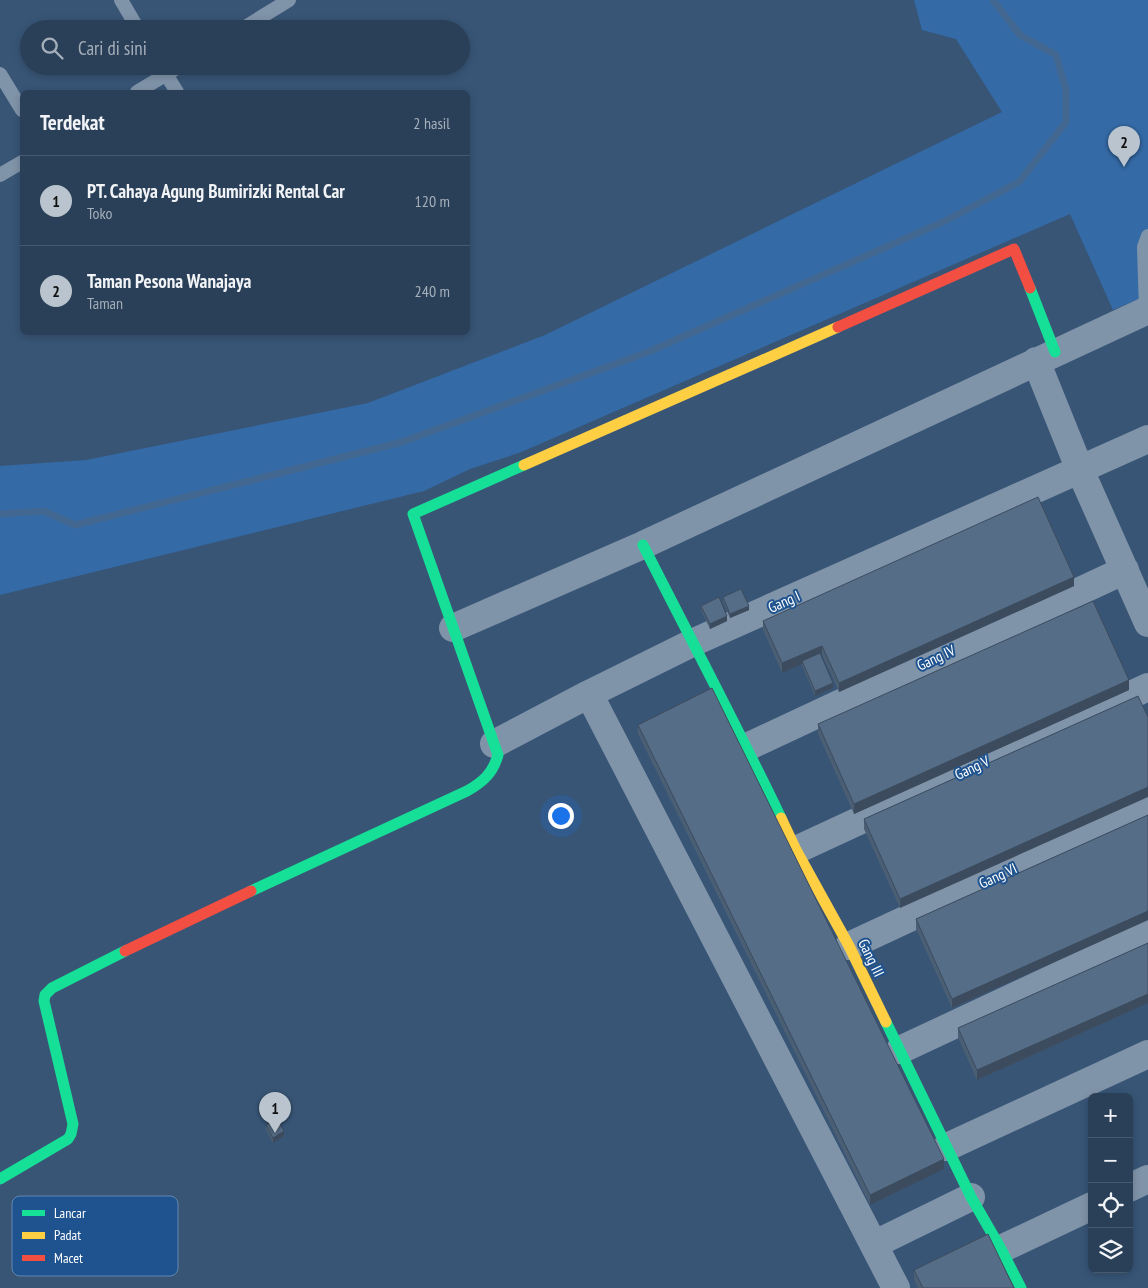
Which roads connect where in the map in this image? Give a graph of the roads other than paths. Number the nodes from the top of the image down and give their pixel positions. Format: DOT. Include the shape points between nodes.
graph roads {
  1 [pos="120,0"];
  2 [pos="289,0"];
  3 [pos="132,20"];
  4 [pos="257,20"];
  5 [pos="0,74"];
  6 [pos="158,75"];
  7 [pos="167,75"];
  8 [pos="139,90"];
  9 [pos="176,90"];
  10 [pos="20,107"];
  11 [pos="20,163"];
  12 [pos="0,175"];
  13 [pos="1148,236"];
  14 [pos="1147,310"];
  15 [pos="1046,356"];
  16 [pos="1148,439"];
  17 [pos="1080,470"];
  18 [pos="644,545"];
  19 [pos="1125,570"];
  20 [pos="1148,623"];
  21 [pos="453,628"];
  22 [pos="692,643"];
  23 [pos="1148,687"];
  24 [pos="589,694"];
  25 [pos="494,744"];
  26 [pos="747,747"];
  27 [pos="1148,807"];
  28 [pos="796,850"];
  29 [pos="1148,934"];
  30 [pos="849,946"];
  31 [pos="900,1050"];
  32 [pos="1148,1054"];
  33 [pos="947,1147"];
  34 [pos="0,1179"];
  35 [pos="1148,1179"];
  36 [pos="1133,1186"];
  37 [pos="971,1197"];
  38 [pos="1088,1208"];
  39 [pos="875,1244"];
  40 [pos="1001,1249"];
  41 [pos="896,1288"];
  42 [pos="1021,1288"];
  1 -- 3 [label="lane"];
  2 -- 4 [label="lane"];
  5 -- 10 [label="lane"];
  6 -- 8 [label="lane"];
  7 -- 9 [label="lane"];
  11 -- 12 [label="lane"];
  13 -- 14 [label="lane" via="1144,247"];
  14 -- 15 [label="street"];
  15 -- 17 [label="street"];
  15 -- 18 [label="street"];
  15 -- 21 [label="street" via="1014,249 413,514"];
  16 -- 17 [label="street, Gang I"];
  17 -- 19 [label="street"];
  17 -- 22 [label="street, Gang I"];
  18 -- 21 [label="street"];
  18 -- 22 [label="street, Gang III"];
  19 -- 20 [label="street"];
  19 -- 26 [label="street, Gang IV"];
  21 -- 25 [label="street"];
  22 -- 24 [label="street, Gang I"];
  22 -- 26 [label="street, Gang III"];
  23 -- 28 [label="street, Gang V"];
  24 -- 25 [label="street, Gang I"];
  24 -- 39 [label="street"];
  25 -- 34 [label="street" via="498,755 494,768 483,781 467,791 200,914 52,988 44,1001 73,1124 71,1134 54,1148"];
  26 -- 28 [label="street, Gang III"];
  27 -- 30 [label="street, Gang VI"];
  28 -- 30 [label="street, Gang III"];
  29 -- 31 [label="street"];
  30 -- 31 [label="street, Gang III"];
  31 -- 33 [label="street, Gang III"];
  32 -- 33 [label="street"];
  33 -- 37 [label="street, Gang III"];
  35 -- 36 [label="street"];
  37 -- 39 [label="street"];
  37 -- 40 [label="street, Gang III"];
  38 -- 40 [label="street"];
  39 -- 41 [label="street"];
  40 -- 42 [label="street, Gang III"];
}
